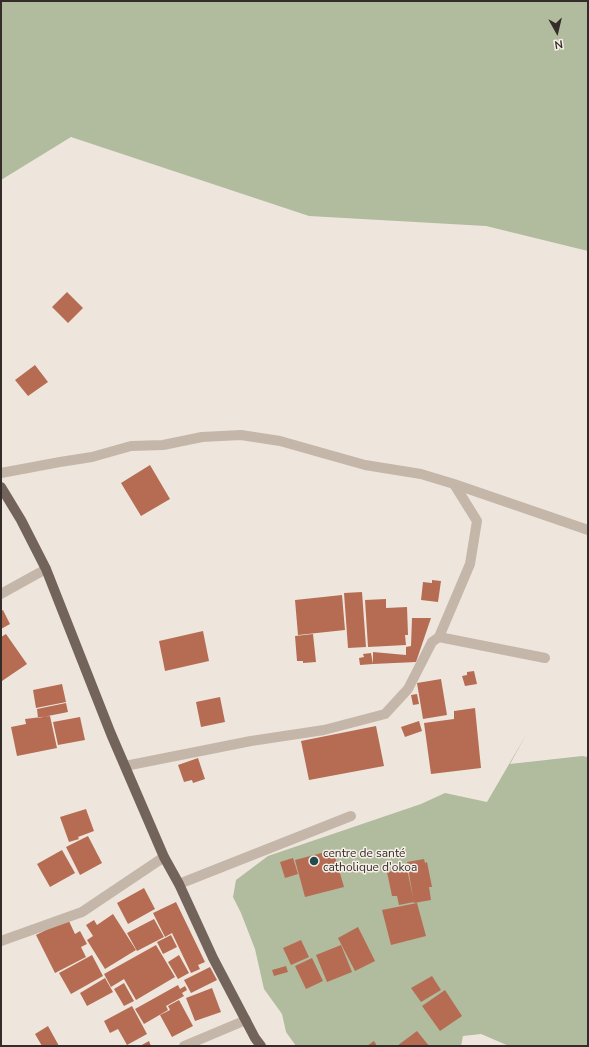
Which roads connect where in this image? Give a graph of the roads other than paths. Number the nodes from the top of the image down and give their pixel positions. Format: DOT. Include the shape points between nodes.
graph roads {
  1 [pos="1,473"];
  2 [pos="454,484"];
  3 [pos="1,487"];
  4 [pos="588,530"];
  5 [pos="46,569"];
  6 [pos="1,594"];
  7 [pos="439,637"];
  8 [pos="545,658"];
  9 [pos="125,766"];
  10 [pos="350,816"];
  11 [pos="164,857"];
  12 [pos="179,884"];
  13 [pos="1,941"];
  14 [pos="246,1020"];
  15 [pos="184,1046"];
  16 [pos="261,1046"];
  1 -- 2 [label="street" via="92,457 131,446 163,445 202,437 241,435 280,441 365,465 421,474"];
  2 -- 4 [label="street"];
  2 -- 7 [label="street" via="477,521 470,564"];
  3 -- 5 [label="main road"];
  5 -- 6 [label="street"];
  5 -- 9 [label="main road" via="110,734"];
  7 -- 8 [label="street"];
  7 -- 9 [label="street" via="432,642 408,689 386,714 324,730 251,741"];
  9 -- 11 [label="main road"];
  10 -- 12 [label="street"];
  11 -- 12 [label="main road"];
  11 -- 13 [label="street" via="82,912"];
  12 -- 14 [label="main road" via="213,958"];
  14 -- 15 [label="street"];
  14 -- 16 [label="main road"];
}
